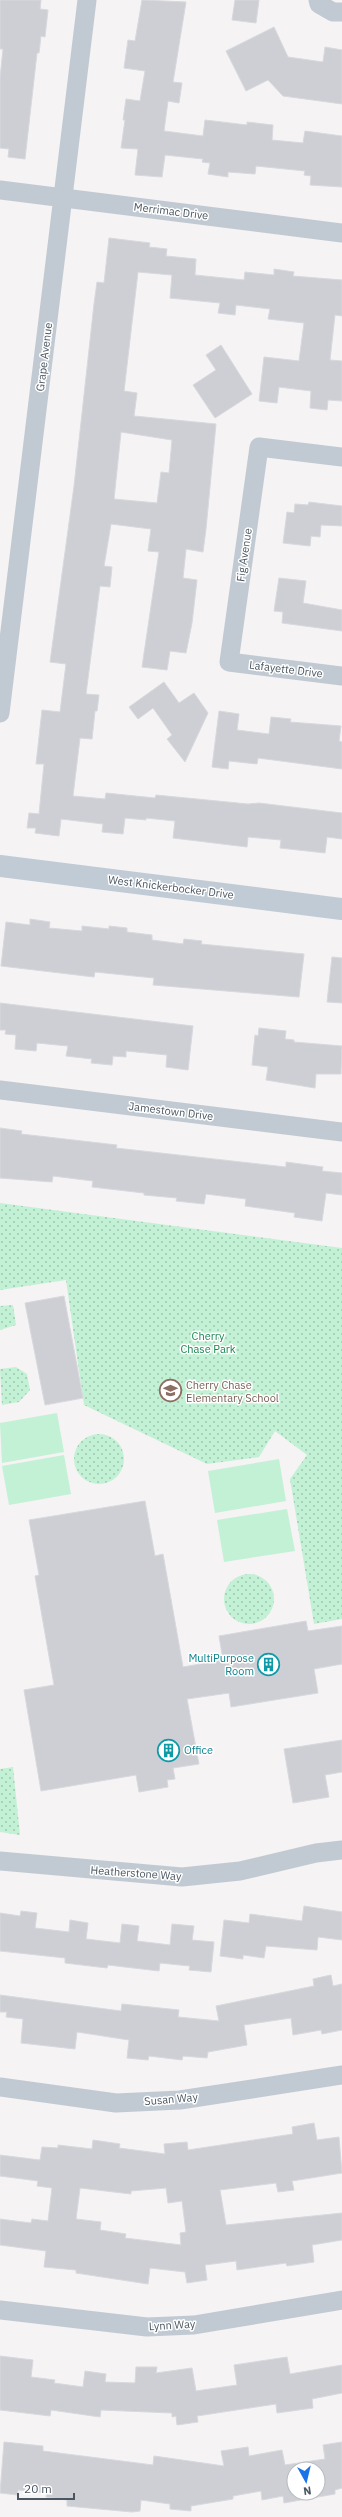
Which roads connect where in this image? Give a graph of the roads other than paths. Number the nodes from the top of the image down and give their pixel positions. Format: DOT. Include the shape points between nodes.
graph roads {
  1 [pos="87,0"];
  2 [pos="319,2"];
  3 [pos="342,12"];
  4 [pos="0,190"];
  5 [pos="63,198"];
  6 [pos="342,233"];
  7 [pos="342,457"];
  8 [pos="229,662"];
  9 [pos="342,676"];
  10 [pos="0,713"];
  11 [pos="0,866"];
  12 [pos="342,909"];
  13 [pos="0,1090"];
  14 [pos="342,1132"];
  15 [pos="342,1850"];
  16 [pos="0,1861"];
  17 [pos="342,2075"];
  18 [pos="0,2087"];
  19 [pos="342,2300"];
  20 [pos="0,2310"];
  1 -- 5 [label="street, Grape Avenue"];
  2 -- 3 [label="street" via="332,12"];
  4 -- 5 [label="street, Merrimac Drive"];
  5 -- 6 [label="street, Merrimac Drive"];
  5 -- 10 [label="street, Grape Avenue"];
  7 -- 8 [label="street, Fig Avenue" via="259,447"];
  8 -- 9 [label="street, Lafayette Drive"];
  11 -- 12 [label="street, West Knickerbocker Drive"];
  13 -- 14 [label="street, Jamestown Drive"];
  15 -- 16 [label="street, Heatherstone Way" via="316,1853 240,1871 182,1877"];
  17 -- 18 [label="street, Susan Way" via="180,2100 116,2103"];
  19 -- 20 [label="street, Lynn Way" via="194,2325 147,2327"];
}
